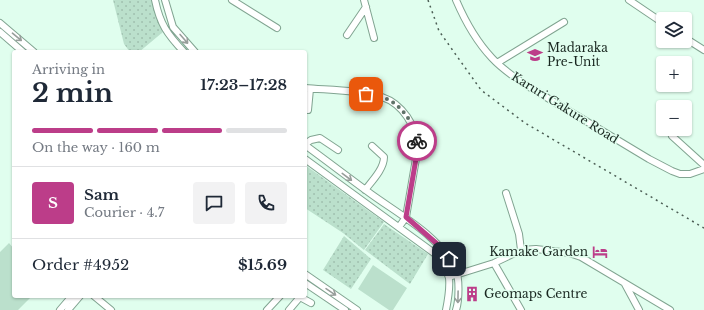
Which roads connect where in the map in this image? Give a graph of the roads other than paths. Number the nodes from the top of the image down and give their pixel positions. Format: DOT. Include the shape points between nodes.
graph roads {
  1 [pos="155,0"];
  2 [pos="165,0"];
  3 [pos="232,0"];
  4 [pos="364,0"];
  5 [pos="456,0"];
  6 [pos="629,0"];
  7 [pos="366,7"];
  8 [pos="656,18"];
  9 [pos="564,22"];
  10 [pos="0,23"];
  11 [pos="173,27"];
  12 [pos="277,28"];
  13 [pos="166,31"];
  14 [pos="0,32"];
  15 [pos="347,35"];
  16 [pos="374,38"];
  17 [pos="692,42"];
  18 [pos="21,50"];
  19 [pos="32,50"];
  20 [pos="182,50"];
  21 [pos="193,50"];
  22 [pos="704,50"];
  23 [pos="497,63"];
  24 [pos="308,88"];
  25 [pos="308,110"];
  26 [pos="672,136"];
  27 [pos="307,143"];
  28 [pos="307,146"];
  29 [pos="372,146"];
  30 [pos="338,150"];
  31 [pos="307,160"];
  32 [pos="327,161"];
  33 [pos="704,165"];
  34 [pos="704,169"];
  35 [pos="320,170"];
  36 [pos="363,188"];
  37 [pos="506,192"];
  38 [pos="355,195"];
  39 [pos="406,217"];
  40 [pos="399,227"];
  41 [pos="420,230"];
  42 [pos="414,238"];
  43 [pos="521,250"];
  44 [pos="494,263"];
  45 [pos="307,275"];
  46 [pos="458,275"];
  47 [pos="449,277"];
  48 [pos="307,284"];
  49 [pos="625,284"];
  50 [pos="70,298"];
  51 [pos="78,298"];
  52 [pos="96,298"];
  53 [pos="278,298"];
  54 [pos="298,298"];
  55 [pos="301,298"];
  56 [pos="311,303"];
  57 [pos="60,310"];
  58 [pos="68,310"];
  59 [pos="111,310"];
  60 [pos="268,310"];
  61 [pos="289,310"];
  62 [pos="344,310"];
  63 [pos="357,310"];
  64 [pos="446,310"];
  65 [pos="456,310"];
  66 [pos="521,310"];
  67 [pos="639,310"];
  68 [pos="670,310"];
  1 -- 13 [label="street"];
  2 -- 11 [label="street"];
  3 -- 12 [label="street"];
  4 -- 7 [label="street"];
  5 -- 23 [label="street, Karuri Gakure Road" via="465,20"];
  6 -- 8 [label="street"];
  7 -- 15 [label="street"];
  7 -- 16 [label="street"];
  9 -- 23 [label="street"];
  10 -- 19 [label="street, one-way"];
  11 -- 13 [label="street"];
  11 -- 21 [label="street, one-way"];
  13 -- 20 [label="street"];
  14 -- 18 [label="street"];
  17 -- 22 [label="street"];
  23 -- 34 [label="street, Karuri Gakure Road" via="526,85 655,162 680,174 690,174"];
  24 -- 25 [label="street"];
  24 -- 39 [label="street" via="382,97 399,108 410,120 418,147"];
  26 -- 33 [label="street"];
  27 -- 30 [label="street" via="320,138"];
  28 -- 32 [label="street"];
  29 -- 36 [label="street" via="384,157 384,162"];
  31 -- 35 [label="street"];
  32 -- 35 [label="street"];
  32 -- 36 [label="street, one-way"];
  35 -- 38 [label="street"];
  36 -- 38 [label="street"];
  36 -- 39 [label="street"];
  37 -- 43 [label="street" via="519,234"];
  38 -- 40 [label="street"];
  39 -- 40 [label="street"];
  39 -- 41 [label="street"];
  40 -- 42 [label="street"];
  41 -- 42 [label="street"];
  41 -- 46 [label="street" via="443,249"];
  42 -- 47 [label="street" via="434,252"];
  43 -- 44 [label="street"];
  43 -- 49 [label="street" via="536,249 575,254"];
  44 -- 46 [label="street"];
  44 -- 66 [label="street"];
  45 -- 63 [label="street, one-way"];
  46 -- 47 [label="street"];
  46 -- 65 [label="street, one-way"];
  47 -- 64 [label="street"];
  48 -- 62 [label="street"];
  49 -- 67 [label="street"];
  49 -- 68 [label="street"];
  50 -- 57 [label="street"];
  51 -- 58 [label="street"];
  52 -- 59 [label="street"];
  53 -- 60 [label="street"];
  54 -- 61 [label="street"];
  55 -- 56 [label="street"];
}
